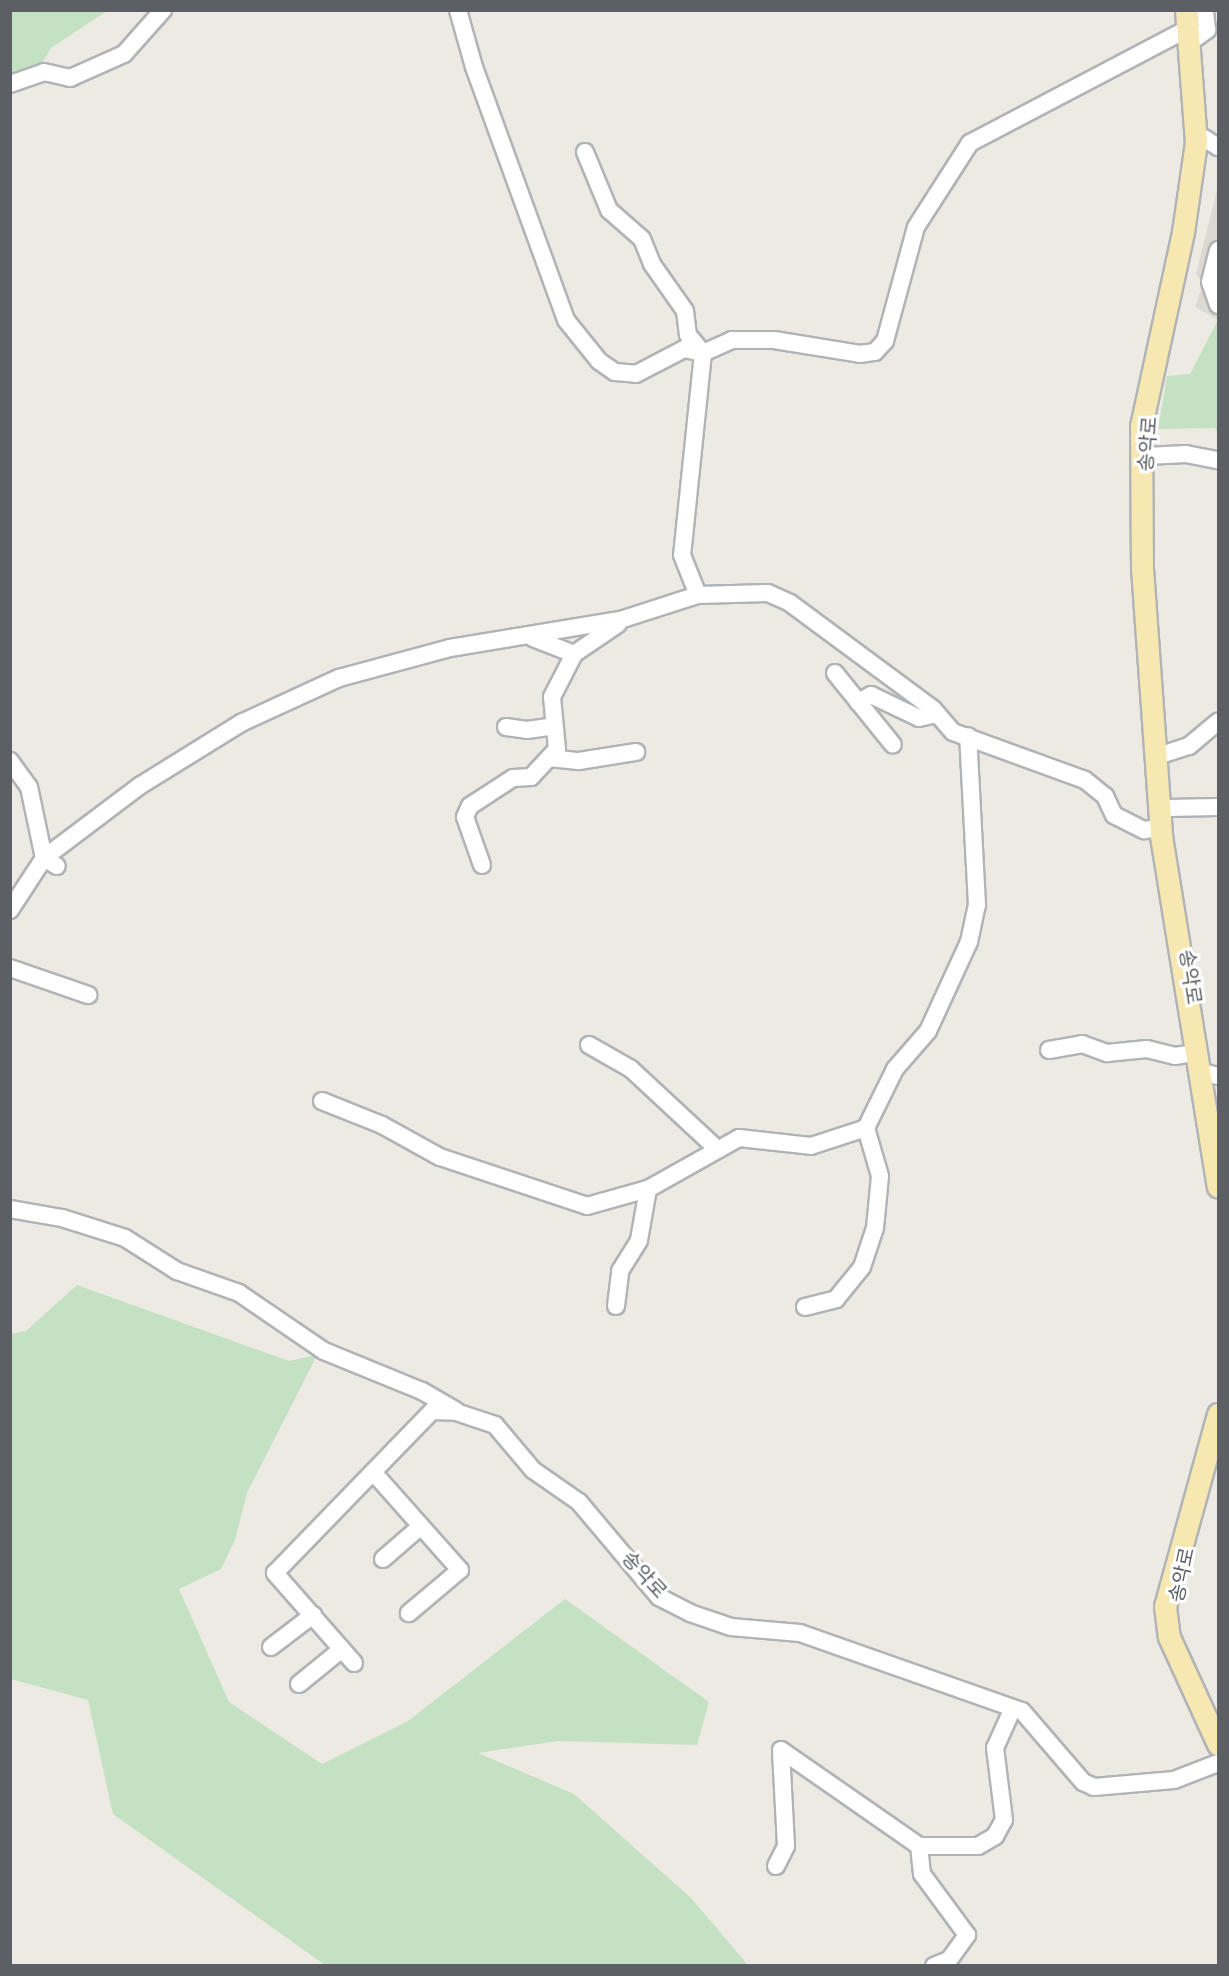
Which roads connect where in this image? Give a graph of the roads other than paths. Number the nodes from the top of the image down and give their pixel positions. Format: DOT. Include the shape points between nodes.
graph roads {
  1 [pos="163,10"];
  2 [pos="458,10"];
  3 [pos="1205,10"];
  4 [pos="1198,24"];
  5 [pos="10,84"];
  6 [pos="1214,139"];
  7 [pos="585,152"];
  8 [pos="1218,250"];
  9 [pos="1218,305"];
  10 [pos="703,353"];
  11 [pos="1146,456"];
  12 [pos="1218,460"];
  13 [pos="698,595"];
  14 [pos="629,617"];
  15 [pos="532,638"];
  16 [pos="574,654"];
  17 [pos="835,674"];
  18 [pos="858,702"];
  19 [pos="938,714"];
  20 [pos="1218,722"];
  21 [pos="554,726"];
  22 [pos="506,727"];
  23 [pos="968,736"];
  24 [pos="893,745"];
  25 [pos="636,752"];
  26 [pos="1164,754"];
  27 [pos="549,758"];
  28 [pos="10,761"];
  29 [pos="1218,807"];
  30 [pos="1168,808"];
  31 [pos="1160,828"];
  32 [pos="51,862"];
  33 [pos="482,866"];
  34 [pos="10,910"];
  35 [pos="10,968"];
  36 [pos="88,995"];
  37 [pos="589,1045"];
  38 [pos="1049,1050"];
  39 [pos="1194,1053"];
  40 [pos="1212,1075"];
  41 [pos="322,1101"];
  42 [pos="866,1128"];
  43 [pos="1218,1145"];
  44 [pos="717,1149"];
  45 [pos="1218,1186"];
  46 [pos="648,1189"];
  47 [pos="10,1209"];
  48 [pos="616,1306"];
  49 [pos="805,1307"];
  50 [pos="456,1412"];
  51 [pos="1218,1414"];
  52 [pos="1218,1442"];
  53 [pos="373,1472"];
  54 [pos="421,1526"];
  55 [pos="382,1559"];
  56 [pos="409,1612"];
  57 [pos="313,1616"];
  58 [pos="271,1647"];
  59 [pos="342,1649"];
  60 [pos="354,1663"];
  61 [pos="299,1684"];
  62 [pos="1012,1710"];
  63 [pos="1218,1742"];
  64 [pos="1218,1763"];
  65 [pos="919,1846"];
  66 [pos="776,1866"];
  67 [pos="934,1965"];
  1 -- 5 [label="street" via="124,54 70,78 44,72"];
  2 -- 10 [label="street" via="474,68 566,320 599,361 615,372 636,374 684,349"];
  3 -- 4 [label="street"];
  4 -- 6 [label="main road, 송악로"];
  4 -- 10 [label="street" via="970,143 916,227 885,341 875,351 860,354 774,340 732,340"];
  4 -- 31 [label="main road" via="1194,168 1141,426 1142,568"];
  6 -- 11 [label="main road, 송악로" via="1156,374"];
  7 -- 10 [label="street" via="609,210 642,239 652,264 685,311 688,335"];
  8 -- 9 [label="street" via="1210,282"];
  10 -- 13 [label="street" via="682,555"];
  11 -- 12 [label="street" via="1186,454"];
  11 -- 26 [label="main road, 송악로" via="1149,579"];
  13 -- 14 [label="street"];
  13 -- 19 [label="street" via="768,593 790,603"];
  14 -- 15 [label="street"];
  14 -- 16 [label="street"];
  15 -- 16 [label="street"];
  15 -- 32 [label="street" via="450,648 339,678 241,723 141,785"];
  16 -- 21 [label="street" via="552,697"];
  17 -- 18 [label="street"];
  18 -- 19 [label="street" via="871,695 919,718"];
  18 -- 24 [label="street"];
  19 -- 23 [label="street" via="953,732"];
  20 -- 26 [label="street" via="1189,746"];
  21 -- 22 [label="street" via="527,730"];
  21 -- 27 [label="street" via="559,738"];
  23 -- 31 [label="street" via="1085,780 1105,796 1114,816 1144,830"];
  23 -- 42 [label="street" via="977,904 973,929 928,1031 895,1069"];
  25 -- 27 [label="street" via="579,761"];
  26 -- 30 [label="main road, 송악로"];
  27 -- 33 [label="street" via="531,777 513,778 470,806 465,817"];
  28 -- 32 [label="street" via="29,787"];
  29 -- 30 [label="street"];
  30 -- 40 [label="main road, 송악로"];
  31 -- 39 [label="main road"];
  32 -- 34 [label="street"];
  35 -- 36 [label="street"];
  37 -- 44 [label="street" via="631,1069"];
  38 -- 39 [label="street" via="1082,1044 1107,1053 1147,1049 1175,1056"];
  39 -- 45 [label="main road"];
  40 -- 43 [label="main road, 송악로"];
  41 -- 46 [label="street" via="382,1125 440,1157 566,1202 608,1204"];
  42 -- 44 [label="street" via="811,1146 739,1138"];
  42 -- 49 [label="street" via="880,1176 875,1228 862,1268 836,1299"];
  44 -- 46 [label="street" via="699,1163"];
  46 -- 48 [label="street" via="639,1240 620,1271"];
  47 -- 50 [label="street" via="62,1218 125,1238 177,1271 239,1293 324,1351 422,1391"];
  50 -- 53 [label="street, 송악로" via="432,1411"];
  50 -- 62 [label="street, 송악로" via="495,1425 533,1470 579,1502 660,1597 731,1627 800,1633"];
  51 -- 63 [label="main road" via="1165,1606 1169,1637"];
  52 -- 63 [label="main road, 송악로" via="1174,1608 1186,1665"];
  53 -- 54 [label="street"];
  53 -- 57 [label="street, 송악로" via="275,1573"];
  54 -- 55 [label="street"];
  54 -- 56 [label="street" via="460,1570"];
  57 -- 58 [label="street"];
  57 -- 59 [label="street, 송악로"];
  59 -- 60 [label="street, 송악로"];
  59 -- 61 [label="street"];
  62 -- 64 [label="street, 송악로" via="1022,1711 1083,1782 1094,1787 1174,1780"];
  62 -- 65 [label="street" via="995,1748 1004,1820 995,1836 978,1846"];
  65 -- 66 [label="street" via="781,1750 786,1846"];
  65 -- 67 [label="street" via="922,1874 967,1935 949,1960"];
}
